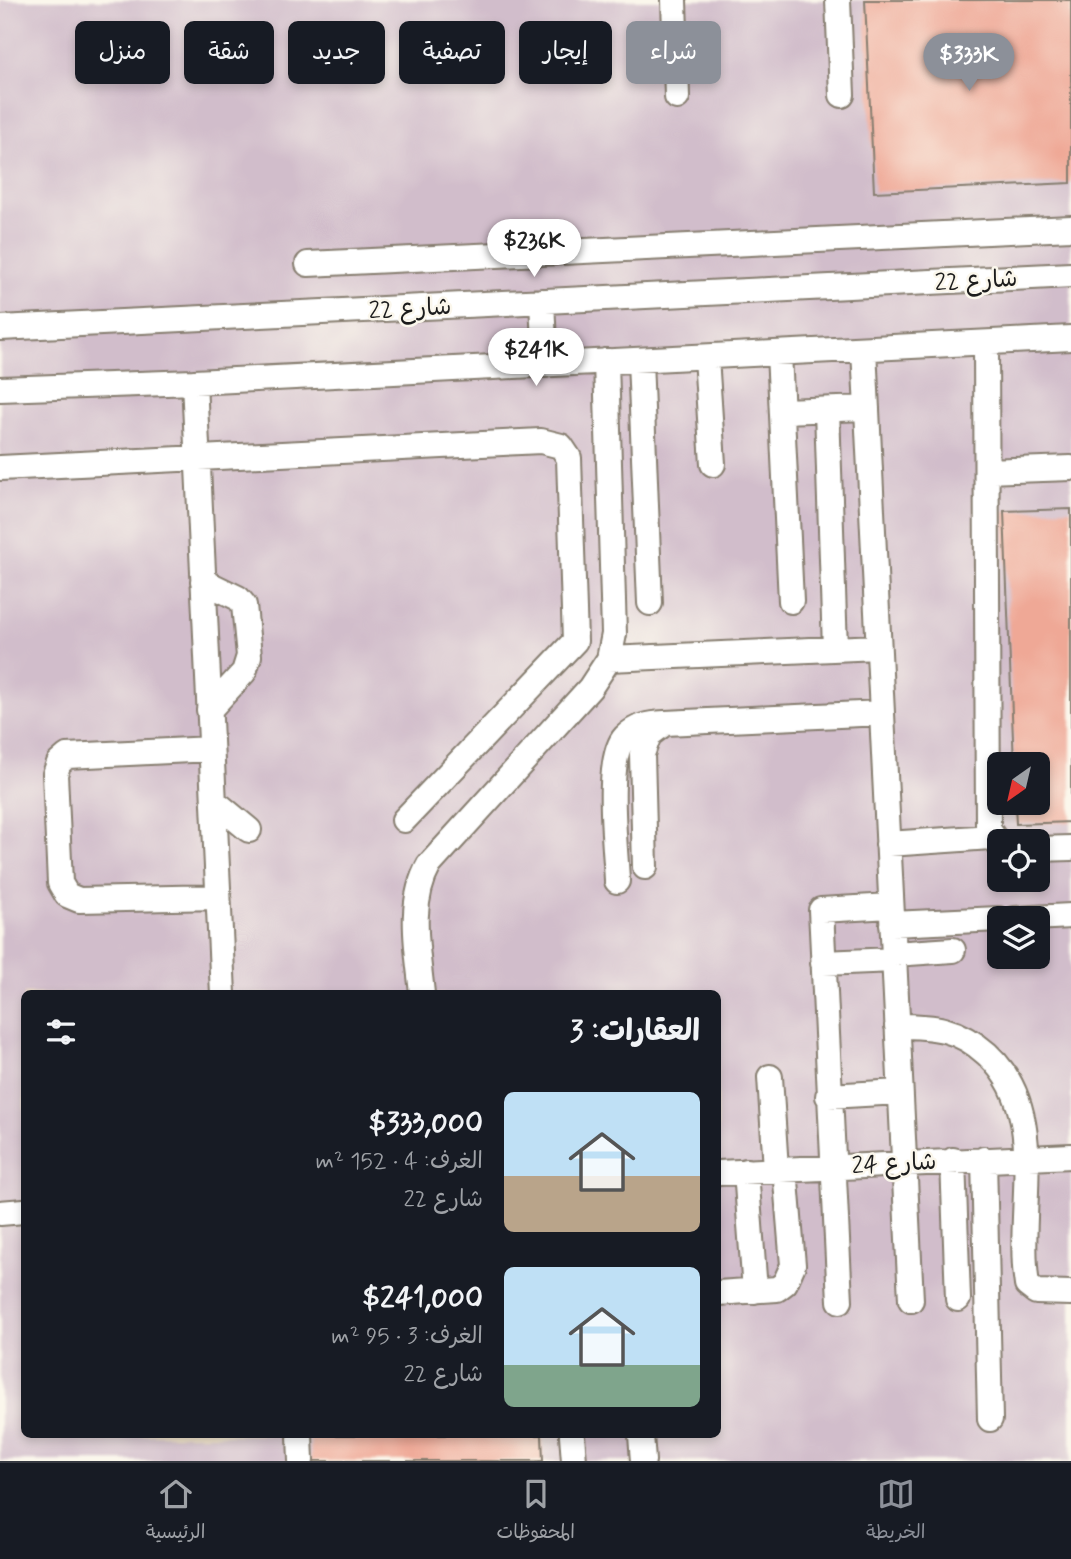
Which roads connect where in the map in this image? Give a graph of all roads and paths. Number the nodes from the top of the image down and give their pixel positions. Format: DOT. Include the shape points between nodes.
graph roads {
  1 [pos="674,0"];
  2 [pos="838,0"];
  3 [pos="842,95"];
  4 [pos="677,97"];
  5 [pos="1071,228"];
  6 [pos="309,264"];
  7 [pos="1071,275"];
  8 [pos="542,301"];
  9 [pos="0,328"];
  10 [pos="1071,338"];
  11 [pos="986,343"];
  12 [pos="864,349"];
  13 [pos="779,353"];
  14 [pos="706,357"];
  15 [pos="640,360"];
  16 [pos="606,362"];
  17 [pos="545,365"];
  18 [pos="194,382"];
  19 [pos="0,389"];
  20 [pos="867,408"];
  21 [pos="827,410"];
  22 [pos="782,411"];
  23 [pos="197,458"];
  24 [pos="713,464"];
  25 [pos="0,468"];
  26 [pos="1071,468"];
  27 [pos="987,471"];
  28 [pos="203,581"];
  29 [pos="792,601"];
  30 [pos="650,603"];
  31 [pos="878,647"];
  32 [pos="835,649"];
  33 [pos="609,659"];
  34 [pos="209,710"];
  35 [pos="882,713"];
  36 [pos="666,723"];
  37 [pos="211,749"];
  38 [pos="214,801"];
  39 [pos="404,820"];
  40 [pos="992,829"];
  41 [pos="249,830"];
  42 [pos="987,841"];
  43 [pos="888,844"];
  44 [pos="1071,848"];
  45 [pos="1050,849"];
  46 [pos="645,867"];
  47 [pos="617,881"];
  48 [pos="218,897"];
  49 [pos="892,916"];
  50 [pos="1071,916"];
  51 [pos="1050,917"];
  52 [pos="987,919"];
  53 [pos="953,950"];
  54 [pos="894,957"];
  55 [pos="823,963"];
  56 [pos="223,990"];
  57 [pos="422,990"];
  58 [pos="897,1026"];
  59 [pos="770,1077"];
  60 [pos="900,1092"];
  61 [pos="828,1096"];
  62 [pos="1071,1156"];
  63 [pos="1025,1158"];
  64 [pos="984,1159"];
  65 [pos="953,1160"];
  66 [pos="904,1162"];
  67 [pos="831,1166"];
  68 [pos="781,1169"];
  69 [pos="746,1171"];
  70 [pos="721,1173"];
  71 [pos="21,1211"];
  72 [pos="0,1213"];
  73 [pos="1026,1232"];
  74 [pos="986,1233"];
  75 [pos="987,1270"];
  76 [pos="1026,1270"];
  77 [pos="721,1287"];
  78 [pos="755,1291"];
  79 [pos="1071,1293"];
  80 [pos="958,1299"];
  81 [pos="911,1300"];
  82 [pos="840,1301"];
  83 [pos="990,1419"];
  84 [pos="300,1438"];
  85 [pos="572,1438"];
  86 [pos="641,1438"];
  87 [pos="301,1461"];
  88 [pos="574,1461"];
  89 [pos="643,1461"];
  1 -- 4 [label="street"];
  2 -- 3 [label="street"];
  5 -- 6 [label="street"];
  7 -- 8 [label="street, شارع 22"];
  8 -- 9 [label="street, شارع 22"];
  8 -- 17 [label="street"];
  10 -- 11 [label="street"];
  11 -- 12 [label="street"];
  11 -- 27 [label="street"];
  12 -- 13 [label="street"];
  12 -- 20 [label="street"];
  13 -- 14 [label="street"];
  13 -- 22 [label="street"];
  14 -- 15 [label="street"];
  14 -- 24 [label="street"];
  15 -- 16 [label="street"];
  15 -- 30 [label="street"];
  16 -- 17 [label="street"];
  16 -- 33 [label="street" via="614,634"];
  17 -- 18 [label="street"];
  18 -- 19 [label="street"];
  18 -- 23 [label="street"];
  20 -- 21 [label="street"];
  20 -- 31 [label="street"];
  21 -- 22 [label="street"];
  21 -- 32 [label="street"];
  22 -- 29 [label="street"];
  23 -- 25 [label="street"];
  23 -- 28 [label="street"];
  23 -- 39 [label="street" via="541,441 566,451 575,641"];
  26 -- 27 [label="street"];
  27 -- 40 [label="street"];
  28 -- 34 [label="street"];
  28 -- 34 [label="street" via="244,605 249,656 244,672"];
  31 -- 32 [label="street"];
  31 -- 35 [label="street"];
  32 -- 33 [label="street"];
  33 -- 57 [label="street" via="590,688 422,877 415,904"];
  34 -- 37 [label="street"];
  35 -- 36 [label="street"];
  35 -- 43 [label="street"];
  36 -- 46 [label="street" via="649,735 642,754"];
  36 -- 47 [label="street" via="634,729 619,744"];
  37 -- 38 [label="street"];
  37 -- 48 [label="street" via="68,756 56,769 55,788 60,883 66,895 79,900"];
  38 -- 41 [label="street"];
  38 -- 48 [label="street"];
  42 -- 43 [label="street"];
  43 -- 49 [label="street"];
  44 -- 45 [label="street"];
  48 -- 56 [label="street"];
  49 -- 52 [label="street"];
  49 -- 54 [label="street"];
  49 -- 55 [label="street" via="821,910"];
  50 -- 51 [label="street"];
  53 -- 54 [label="street"];
  54 -- 55 [label="street"];
  54 -- 58 [label="street"];
  55 -- 61 [label="street"];
  58 -- 60 [label="street"];
  58 -- 63 [label="street" via="943,1029 966,1039 994,1061 1021,1105"];
  59 -- 68 [label="street"];
  60 -- 61 [label="street"];
  60 -- 66 [label="street"];
  61 -- 67 [label="street"];
  62 -- 63 [label="street, شارع 24"];
  63 -- 64 [label="street, شارع 24"];
  63 -- 73 [label="street"];
  64 -- 65 [label="street, شارع 24"];
  64 -- 74 [label="street"];
  65 -- 66 [label="street, شارع 24"];
  65 -- 80 [label="street"];
  66 -- 67 [label="street, شارع 24"];
  66 -- 81 [label="street"];
  67 -- 68 [label="street, شارع 24"];
  67 -- 82 [label="street"];
  68 -- 69 [label="street, شارع 24"];
  68 -- 78 [label="street" via="791,1275 777,1289"];
  69 -- 70 [label="street, شارع 24"];
  69 -- 78 [label="street"];
  71 -- 72 [label="street"];
  73 -- 74 [label="street"];
  73 -- 76 [label="street"];
  74 -- 75 [label="street"];
  75 -- 76 [label="street"];
  75 -- 83 [label="street"];
  76 -- 79 [label="street" via="1032,1291"];
  77 -- 78 [label="street"];
  84 -- 87 [label="street"];
  85 -- 88 [label="street"];
  86 -- 89 [label="street"];
}
